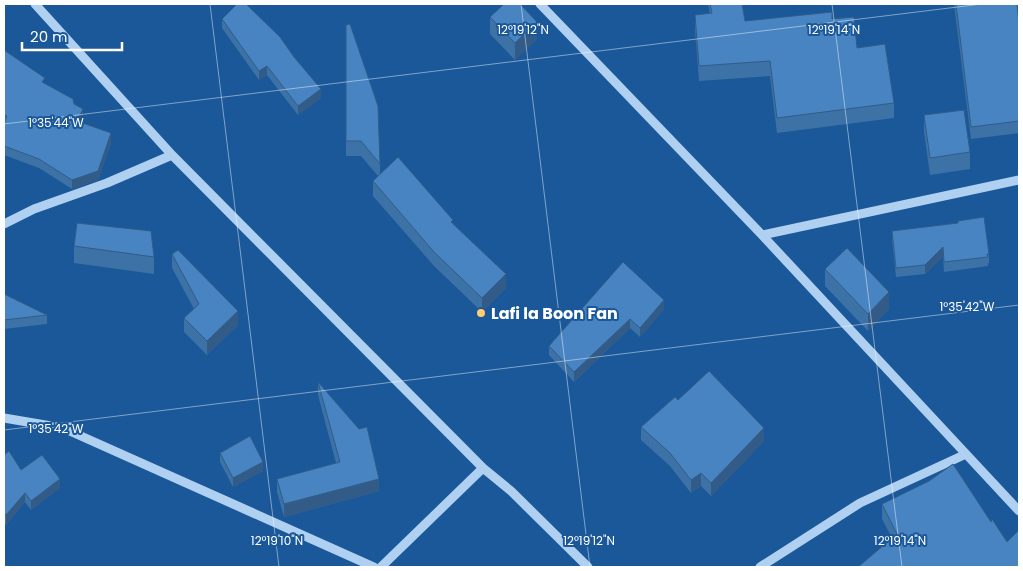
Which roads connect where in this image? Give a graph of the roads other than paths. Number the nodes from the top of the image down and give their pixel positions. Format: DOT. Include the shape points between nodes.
graph roads {
  1 [pos="35,4"];
  2 [pos="540,4"];
  3 [pos="172,155"];
  4 [pos="1019,180"];
  5 [pos="4,224"];
  6 [pos="762,235"];
  7 [pos="4,418"];
  8 [pos="966,454"];
  9 [pos="483,468"];
  10 [pos="1019,511"];
  11 [pos="374,567"];
  12 [pos="381,567"];
  13 [pos="588,567"];
  14 [pos="760,567"];
  1 -- 3 [label="street"];
  2 -- 6 [label="street"];
  3 -- 5 [label="street"];
  3 -- 9 [label="street"];
  4 -- 6 [label="street"];
  6 -- 8 [label="street"];
  7 -- 11 [label="street" via="63,428"];
  8 -- 10 [label="street"];
  8 -- 14 [label="street" via="860,504"];
  9 -- 12 [label="street"];
  9 -- 13 [label="street"];
}
